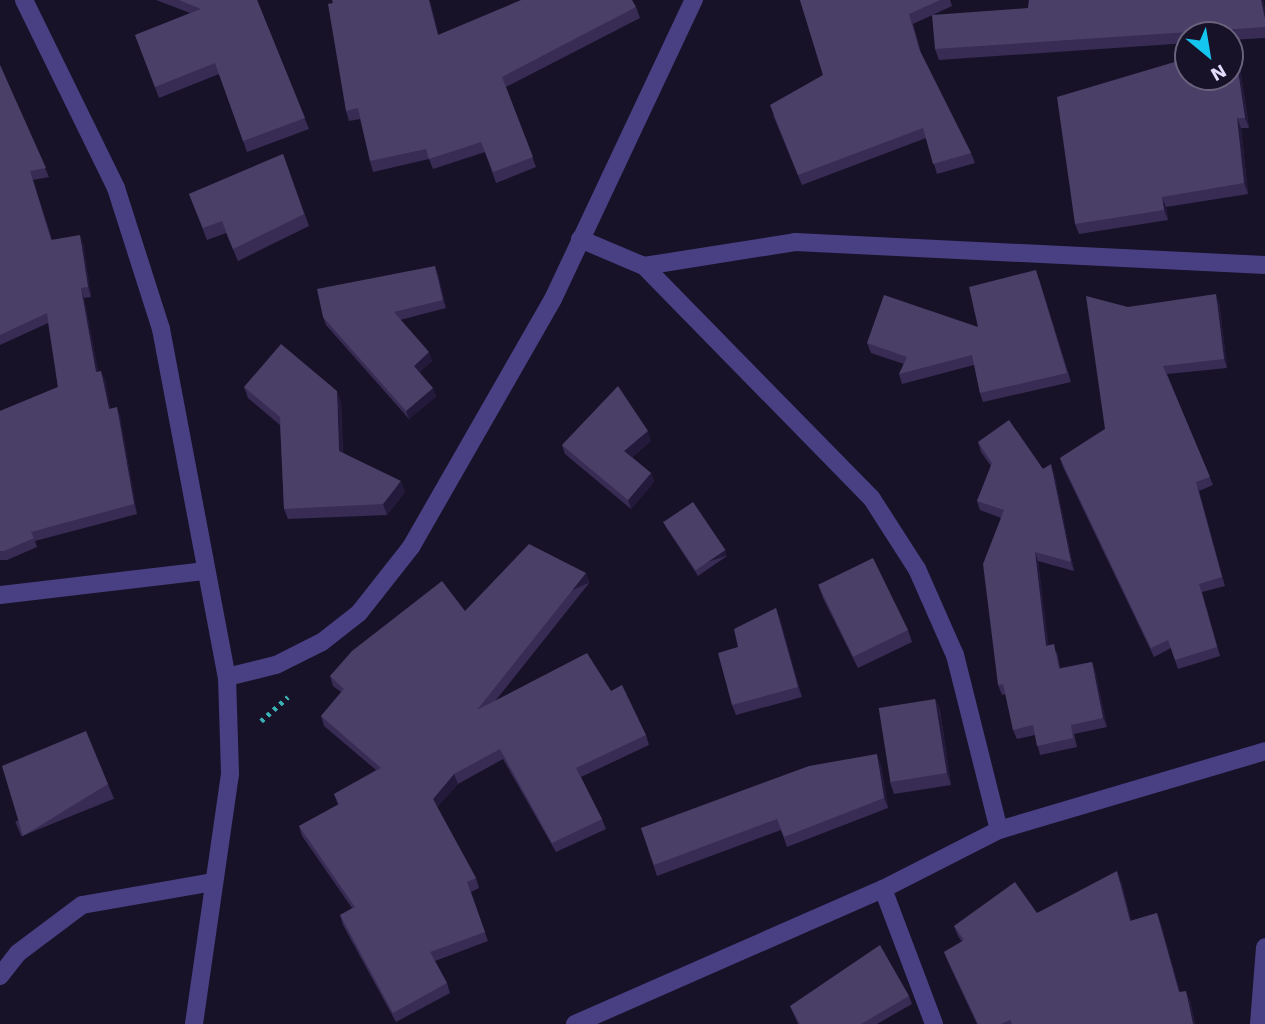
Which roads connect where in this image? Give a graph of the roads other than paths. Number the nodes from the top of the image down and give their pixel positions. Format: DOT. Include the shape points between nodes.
graph roads {
  1 [pos="24,0"];
  2 [pos="694,0"];
  3 [pos="580,239"];
  4 [pos="1265,265"];
  5 [pos="644,266"];
  6 [pos="204,571"];
  7 [pos="0,595"];
  8 [pos="227,677"];
  9 [pos="1265,751"];
  10 [pos="999,830"];
  11 [pos="214,882"];
  12 [pos="883,889"];
  13 [pos="1265,947"];
  14 [pos="0,975"];
  15 [pos="194,1024"];
  16 [pos="576,1024"];
  17 [pos="934,1024"];
  18 [pos="1259,1024"];
  1 -- 6 [label="street" via="116,188 161,329"];
  2 -- 3 [label="street"];
  3 -- 5 [label="street"];
  3 -- 8 [label="street" via="553,299 388,579 322,642 276,665"];
  4 -- 5 [label="street" via="794,242"];
  5 -- 10 [label="street" via="852,475 887,522 936,605 955,655"];
  6 -- 7 [label="street"];
  6 -- 8 [label="street"];
  8 -- 11 [label="street" via="229,774"];
  9 -- 10 [label="street"];
  10 -- 12 [label="street"];
  11 -- 14 [label="street" via="82,905 18,953"];
  11 -- 15 [label="street"];
  12 -- 16 [label="street"];
  12 -- 17 [label="street"];
  13 -- 18 [label="street"];
}
